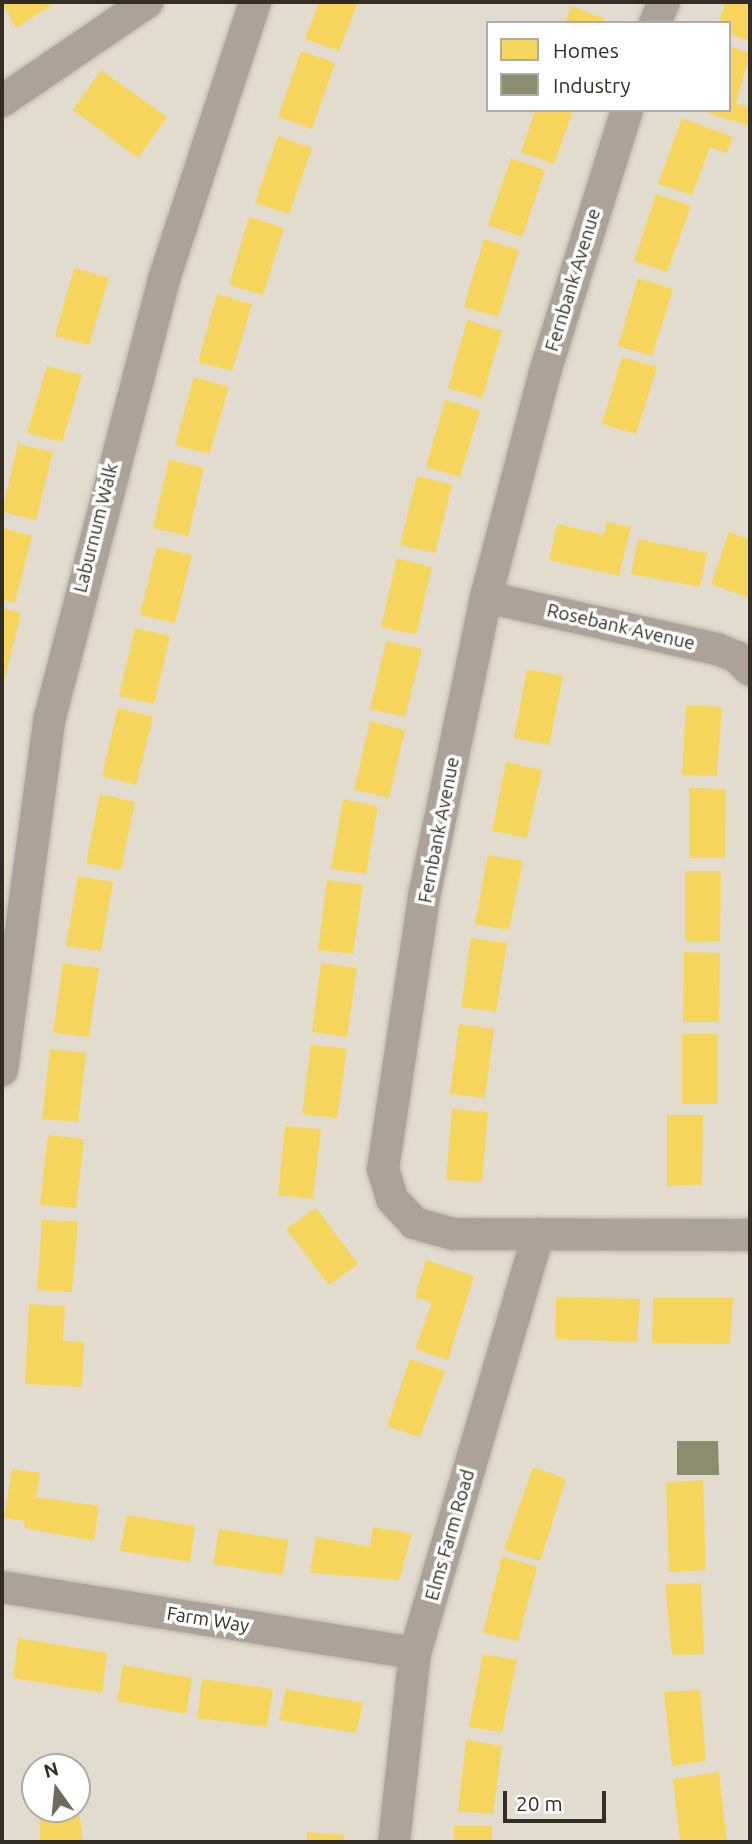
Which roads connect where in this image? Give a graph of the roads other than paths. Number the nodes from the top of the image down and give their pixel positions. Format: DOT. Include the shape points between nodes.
graph roads {
  1 [pos="148,2"];
  2 [pos="254,2"];
  3 [pos="664,2"];
  4 [pos="656,21"];
  5 [pos="2,100"];
  6 [pos="626,112"];
  7 [pos="486,597"];
  8 [pos="750,670"];
  9 [pos="2,1070"];
  10 [pos="538,1234"];
  11 [pos="750,1236"];
  12 [pos="2,1587"];
  13 [pos="415,1653"];
  14 [pos="394,1842"];
  1 -- 5 [label="street"];
  2 -- 9 [label="street, Laburnum Walk" via="164,279 50,717"];
  3 -- 4 [label="street"];
  6 -- 7 [label="street, Fernbank Avenue" via="545,372"];
  7 -- 8 [label="street, Rosebank Avenue" via="718,649 737,657"];
  7 -- 10 [label="street, Fernbank Avenue" via="425,891 383,1169 392,1199 414,1223 453,1234"];
  10 -- 11 [label="street, Fernbank Avenue"];
  10 -- 13 [label="street, Elms Farm Road"];
  12 -- 13 [label="street, Farm Way"];
  13 -- 14 [label="street, Elms Farm Road"];
}
